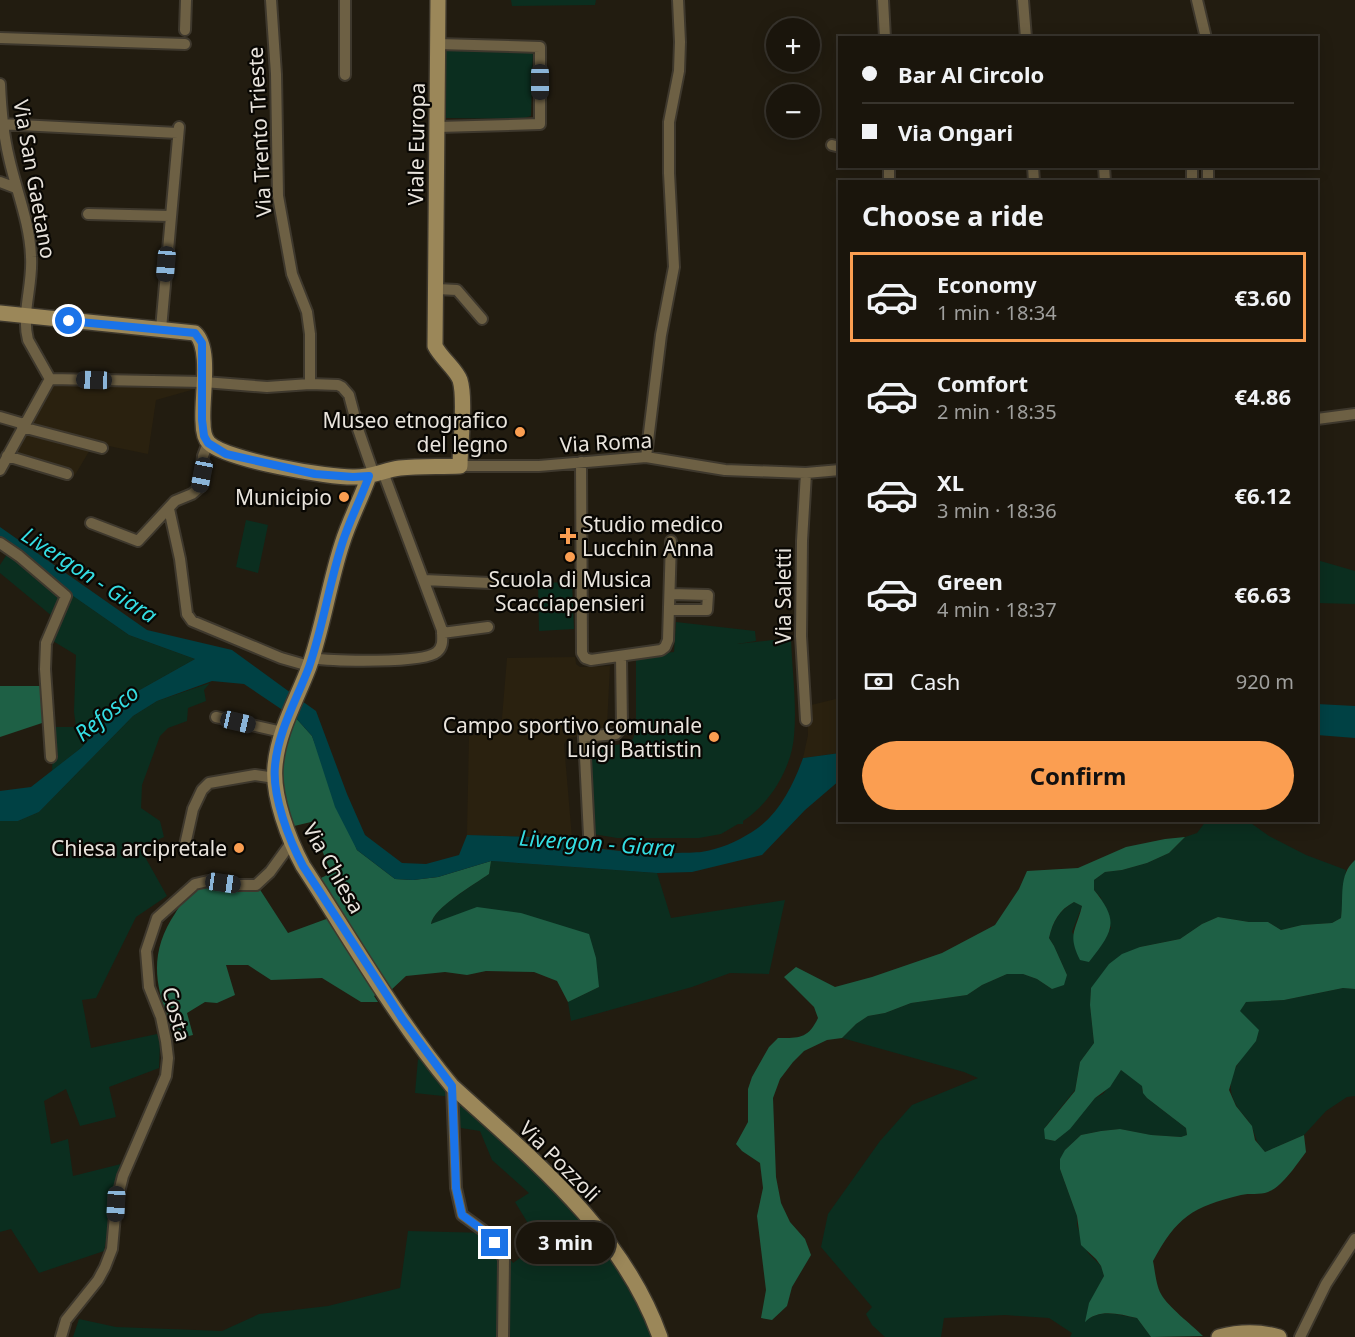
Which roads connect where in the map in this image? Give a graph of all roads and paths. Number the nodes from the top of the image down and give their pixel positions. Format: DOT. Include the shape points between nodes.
graph roads {
  1 [pos="186,0"];
  2 [pos="271,0"];
  3 [pos="345,0"];
  4 [pos="438,0"];
  5 [pos="678,0"];
  6 [pos="883,0"];
  7 [pos="1023,0"];
  8 [pos="1197,0"];
  9 [pos="185,30"];
  10 [pos="885,36"];
  11 [pos="1026,36"];
  12 [pos="1206,36"];
  13 [pos="0,38"];
  14 [pos="185,44"];
  15 [pos="438,44"];
  16 [pos="345,75"];
  17 [pos="0,84"];
  18 [pos="1,124"];
  19 [pos="438,127"];
  20 [pos="0,182"];
  21 [pos="16,188"];
  22 [pos="88,214"];
  23 [pos="170,216"];
  24 [pos="437,289"];
  25 [pos="0,313"];
  26 [pos="26,316"];
  27 [pos="482,319"];
  28 [pos="161,329"];
  29 [pos="50,379"];
  30 [pos="204,382"];
  31 [pos="310,384"];
  32 [pos="1355,414"];
  33 [pos="0,417"];
  34 [pos="1318,418"];
  35 [pos="23,425"];
  36 [pos="208,443"];
  37 [pos="102,448"];
  38 [pos="7,456"];
  39 [pos="646,457"];
  40 [pos="581,462"];
  41 [pos="460,465"];
  42 [pos="0,470"];
  43 [pos="838,470"];
  44 [pos="806,473"];
  45 [pos="67,474"];
  46 [pos="376,474"];
  47 [pos="169,509"];
  48 [pos="91,523"];
  49 [pos="671,541"];
  50 [pos="0,543"];
  51 [pos="424,580"];
  52 [pos="490,583"];
  53 [pos="670,594"];
  54 [pos="670,610"];
  55 [pos="488,627"];
  56 [pos="442,633"];
  57 [pos="621,656"];
  58 [pos="310,662"];
  59 [pos="216,717"];
  60 [pos="806,720"];
  61 [pos="282,732"];
  62 [pos="51,758"];
  63 [pos="275,778"];
  64 [pos="589,835"];
  65 [pos="291,843"];
  66 [pos="184,845"];
  67 [pos="452,1086"];
  68 [pos="1355,1239"];
  69 [pos="61,1337"];
  70 [pos="502,1337"];
  71 [pos="660,1337"];
  72 [pos="1219,1337"];
  73 [pos="1279,1337"];
  74 [pos="1300,1337"];
  1 -- 9 [label="street"];
  2 -- 31 [label="street, Via Trento Trieste" via="278,196 291,274 307,312"];
  3 -- 16 [label="street"];
  4 -- 15 [label="main road, Viale Europa"];
  5 -- 39 [label="street" via="679,71 669,122 674,267"];
  6 -- 10 [label="street"];
  7 -- 11 [label="street"];
  8 -- 12 [label="street"];
  13 -- 14 [label="street"];
  15 -- 19 [label="main road, Viale Europa"];
  15 -- 19 [label="street" via="540,47 540,124"];
  17 -- 18 [label="street, Via San Gaetano"];
  18 -- 21 [label="street, Via San Gaetano"];
  18 -- 23 [label="street" via="178,130"];
  19 -- 24 [label="main road, Viale Europa"];
  20 -- 21 [label="street"];
  21 -- 26 [label="street, Via San Gaetano" via="31,256"];
  22 -- 23 [label="street"];
  23 -- 28 [label="street"];
  24 -- 27 [label="street" via="457,290"];
  24 -- 41 [label="main road, Viale Europa" via="435,346 460,379"];
  25 -- 26 [label="main road"];
  26 -- 28 [label="main road"];
  26 -- 29 [label="street, Via San Gaetano" via="28,340"];
  28 -- 30 [label="main road" via="197,335 202,343"];
  29 -- 30 [label="street"];
  29 -- 35 [label="street"];
  30 -- 31 [label="street" via="267,387"];
  30 -- 36 [label="main road" via="202,420"];
  31 -- 46 [label="street" via="338,385 349,395"];
  32 -- 34 [label="street"];
  33 -- 35 [label="street"];
  35 -- 37 [label="street"];
  35 -- 38 [label="street"];
  36 -- 46 [label="main road, Via Roma" via="226,454 315,474"];
  36 -- 47 [label="street" via="200,487 175,501"];
  38 -- 42 [label="street"];
  38 -- 45 [label="street"];
  39 -- 40 [label="street, Via Roma"];
  39 -- 44 [label="street, Via Roma" via="726,470"];
  40 -- 41 [label="street, Via Roma"];
  40 -- 57 [label="street" via="582,653 591,660"];
  41 -- 46 [label="main road, Via Roma" via="400,468"];
  43 -- 44 [label="street, Via Roma"];
  44 -- 60 [label="street, Via Saletti" via="801,636"];
  46 -- 51 [label="street"];
  46 -- 58 [label="main road, Via Chiesa" via="342,542"];
  47 -- 48 [label="street" via="138,541"];
  47 -- 58 [label="street" via="187,614 192,621 281,658"];
  49 -- 53 [label="street"];
  50 -- 62 [label="street" via="66,596 46,644"];
  51 -- 52 [label="street"];
  51 -- 56 [label="street"];
  53 -- 54 [label="street"];
  53 -- 54 [label="street" via="708,595 707,610"];
  54 -- 57 [label="street" via="665,648"];
  55 -- 56 [label="street"];
  56 -- 58 [label="street" via="443,643 431,656"];
  57 -- 64 [label="street" via="622,727 616,734 585,737"];
  58 -- 61 [label="main road, Via Chiesa"];
  59 -- 61 [label="street"];
  61 -- 63 [label="main road, Via Chiesa"];
  63 -- 65 [label="main road, Via Chiesa"];
  63 -- 66 [label="street" via="255,775 209,783 193,809"];
  65 -- 67 [label="main road, Via Chiesa" via="403,1020"];
  65 -- 69 [label="street, Costa" via="256,885 208,880 195,884 157,918 146,951 149,987 166,1041 166,1076 123,1176 112,1249 98,1280 66,1320"];
  67 -- 70 [label="street" via="456,1188 462,1215 484,1231 504,1259"];
  67 -- 71 [label="main road, Via Pozzoli" via="561,1186 610,1245 648,1306"];
  68 -- 74 [label="street" via="1326,1284"];
  72 -- 73 [label="main road" via="1247,1333"];
}
